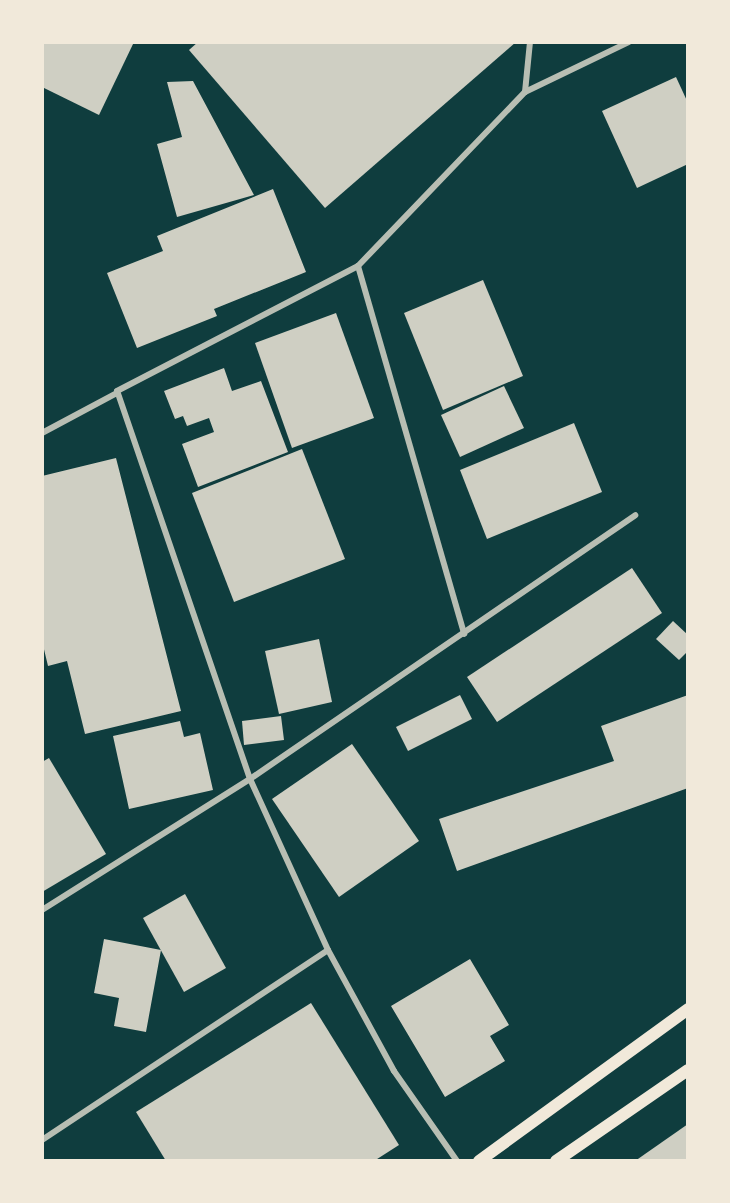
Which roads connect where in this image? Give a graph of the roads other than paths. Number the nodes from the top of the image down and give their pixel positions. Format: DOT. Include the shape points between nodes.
graph roads {
  1 [pos="530,42"];
  2 [pos="629,42"];
  3 [pos="525,92"];
  4 [pos="358,267"];
  5 [pos="115,394"];
  6 [pos="42,433"];
  7 [pos="635,515"];
  8 [pos="464,634"];
  9 [pos="250,779"];
  10 [pos="42,910"];
  11 [pos="328,950"];
  12 [pos="688,1009"];
  13 [pos="688,1071"];
  14 [pos="42,1140"];
  15 [pos="457,1161"];
  16 [pos="479,1161"];
  17 [pos="556,1161"];
  1 -- 3 [label="street"];
  2 -- 3 [label="street"];
  3 -- 4 [label="street"];
  4 -- 5 [label="street"];
  4 -- 8 [label="street"];
  5 -- 6 [label="street"];
  5 -- 9 [label="street"];
  7 -- 8 [label="street"];
  8 -- 9 [label="street"];
  9 -- 10 [label="street"];
  9 -- 11 [label="street"];
  11 -- 14 [label="street"];
  11 -- 15 [label="street" via="394,1071"];
  12 -- 16 [label="main road"];
  13 -- 17 [label="main road"];
}
